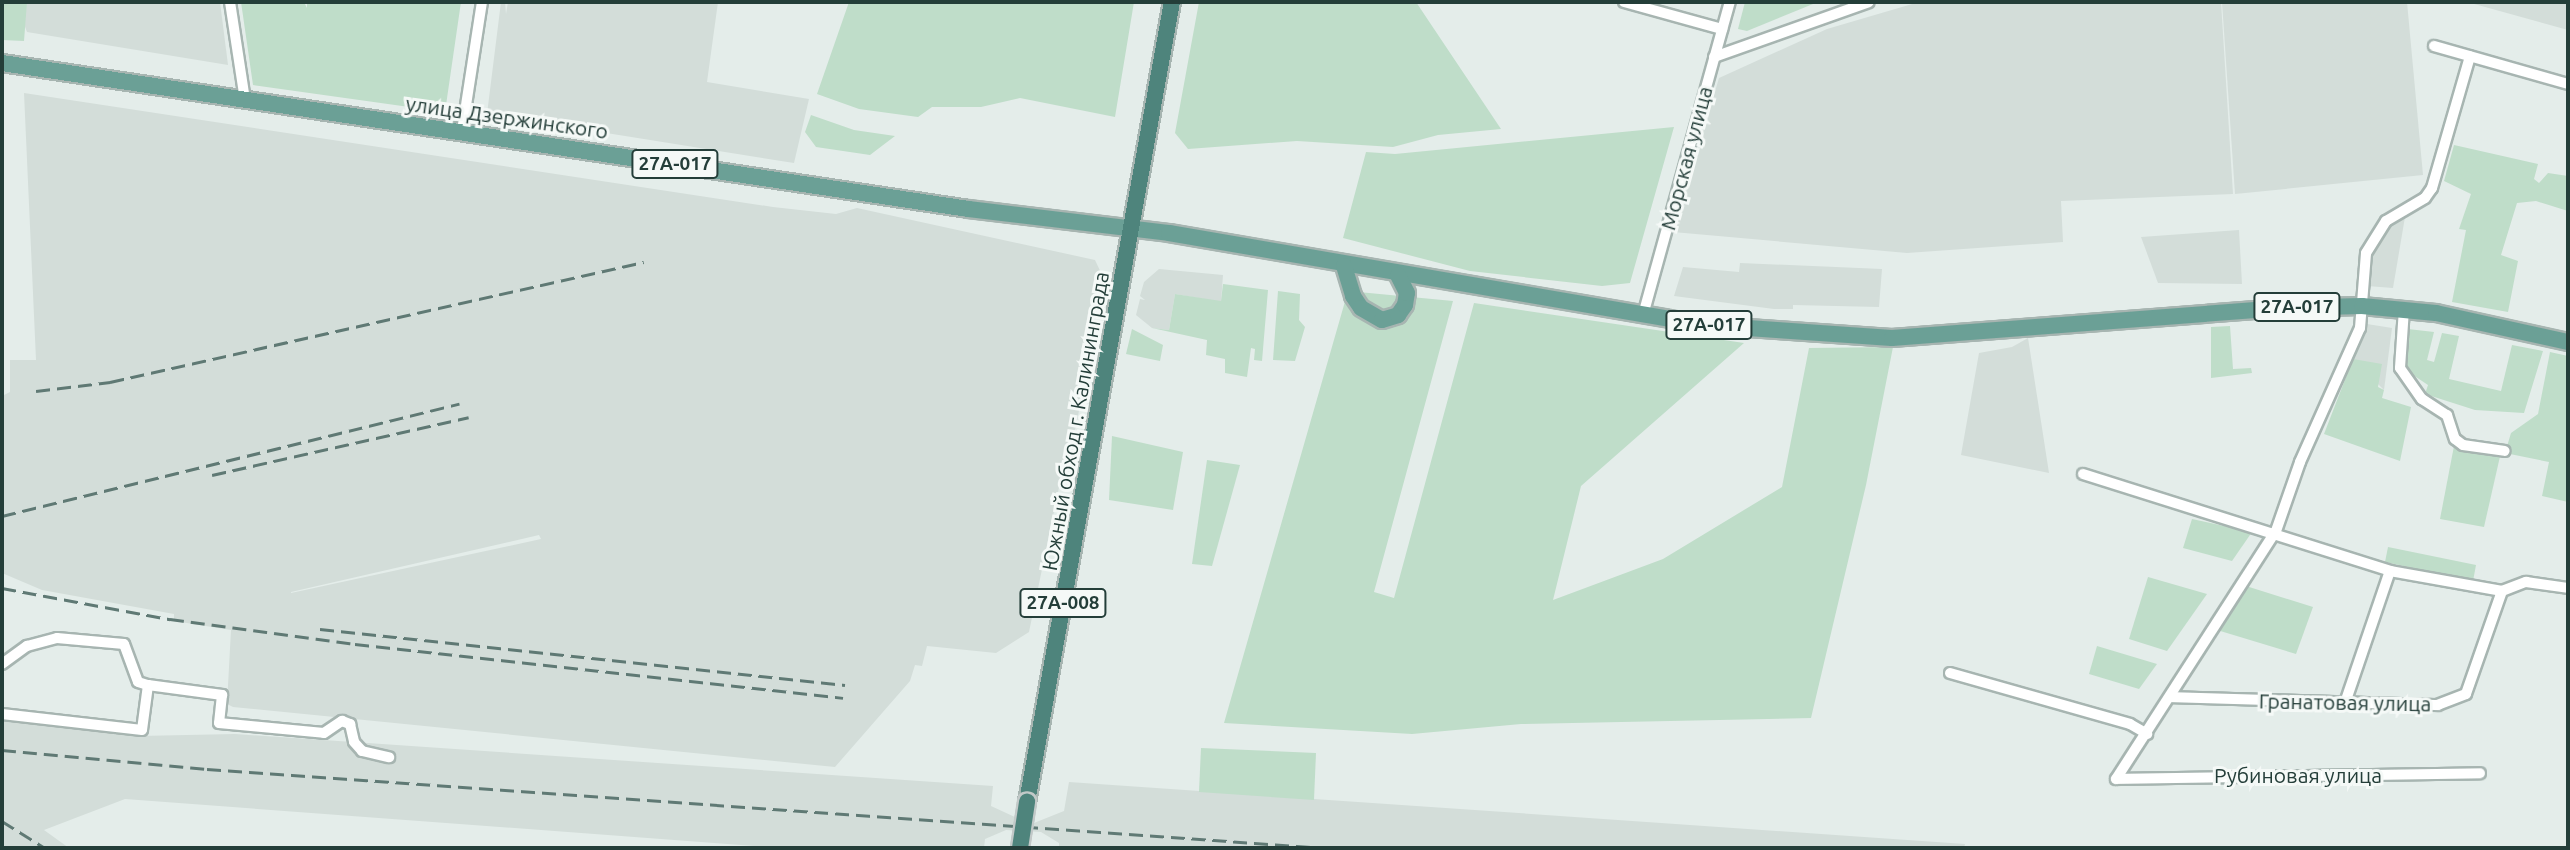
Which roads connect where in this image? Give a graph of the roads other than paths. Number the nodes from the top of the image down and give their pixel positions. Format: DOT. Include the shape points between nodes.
graph roads {
  1 [pos="230,2"];
  2 [pos="482,2"];
  3 [pos="1172,2"];
  4 [pos="1624,2"];
  5 [pos="1730,2"];
  6 [pos="1868,2"];
  7 [pos="1722,29"];
  8 [pos="2434,46"];
  9 [pos="2470,55"];
  10 [pos="1714,57"];
  11 [pos="2,63"];
  12 [pos="2568,84"];
  13 [pos="245,100"];
  14 [pos="462,131"];
  15 [pos="1132,229"];
  16 [pos="1344,266"];
  17 [pos="1398,275"];
  18 [pos="2362,306"];
  19 [pos="2404,309"];
  20 [pos="1643,315"];
  21 [pos="2568,342"];
  22 [pos="2505,451"];
  23 [pos="2083,474"];
  24 [pos="2276,531"];
  25 [pos="2390,570"];
  26 [pos="2568,588"];
  27 [pos="2502,591"];
  28 [pos="2,664"];
  29 [pos="1950,673"];
  30 [pos="148,685"];
  31 [pos="2172,697"];
  32 [pos="2345,704"];
  33 [pos="2,713"];
  34 [pos="2147,734"];
  35 [pos="388,757"];
  36 [pos="2480,773"];
  37 [pos="1020,848"];
  1 -- 13 [label="street"];
  2 -- 14 [label="street"];
  3 -- 15 [label="highway, Южный обход г. Калининграда / 27А-008"];
  4 -- 7 [label="street"];
  5 -- 7 [label="street, Морская улица"];
  6 -- 10 [label="street"];
  7 -- 10 [label="street, Морская улица"];
  8 -- 9 [label="street"];
  9 -- 12 [label="street"];
  9 -- 18 [label="street" via="2432,188 2386,221 2372,241 2363,268"];
  10 -- 20 [label="street, Морская улица"];
  11 -- 13 [label="main road, улица Дзержинского / 27А-017"];
  13 -- 14 [label="main road, улица Дзержинского / 27А-017"];
  14 -- 15 [label="main road, улица Дзержинского / 27А-017" via="968,209"];
  15 -- 16 [label="main road, 27А-017"];
  15 -- 37 [label="highway, Южный обход г. Калининграда / 27А-008, bridge"];
  16 -- 17 [label="main road, 27А-017"];
  16 -- 17 [label="main road" via="1353,296 1362,308 1382,320 1398,315 1405,305 1407,293"];
  17 -- 20 [label="main road, 27А-017"];
  18 -- 19 [label="main road, 27А-017"];
  18 -- 20 [label="main road, 27А-017" via="1892,338 1705,325"];
  18 -- 24 [label="street" via="2360,328 2300,462"];
  19 -- 21 [label="main road, 27А-017"];
  19 -- 22 [label="street" via="2399,361 2415,389 2447,415 2455,439 2463,445"];
  23 -- 24 [label="street"];
  24 -- 25 [label="street"];
  24 -- 31 [label="street"];
  25 -- 27 [label="street"];
  25 -- 32 [label="street"];
  26 -- 27 [label="street" via="2526,582"];
  27 -- 32 [label="street, Гранатовая улица" via="2466,694 2438,705"];
  28 -- 30 [label="street" via="27,646 57,638 124,644 138,682"];
  29 -- 34 [label="street" via="2130,724"];
  30 -- 33 [label="street" via="142,730"];
  30 -- 35 [label="street" via="222,695 219,723 324,733 342,721 350,724 354,742 362,751"];
  31 -- 32 [label="street, Гранатовая улица"];
  31 -- 34 [label="street"];
  34 -- 36 [label="street, Рубиновая улица" via="2116,779"];
}
